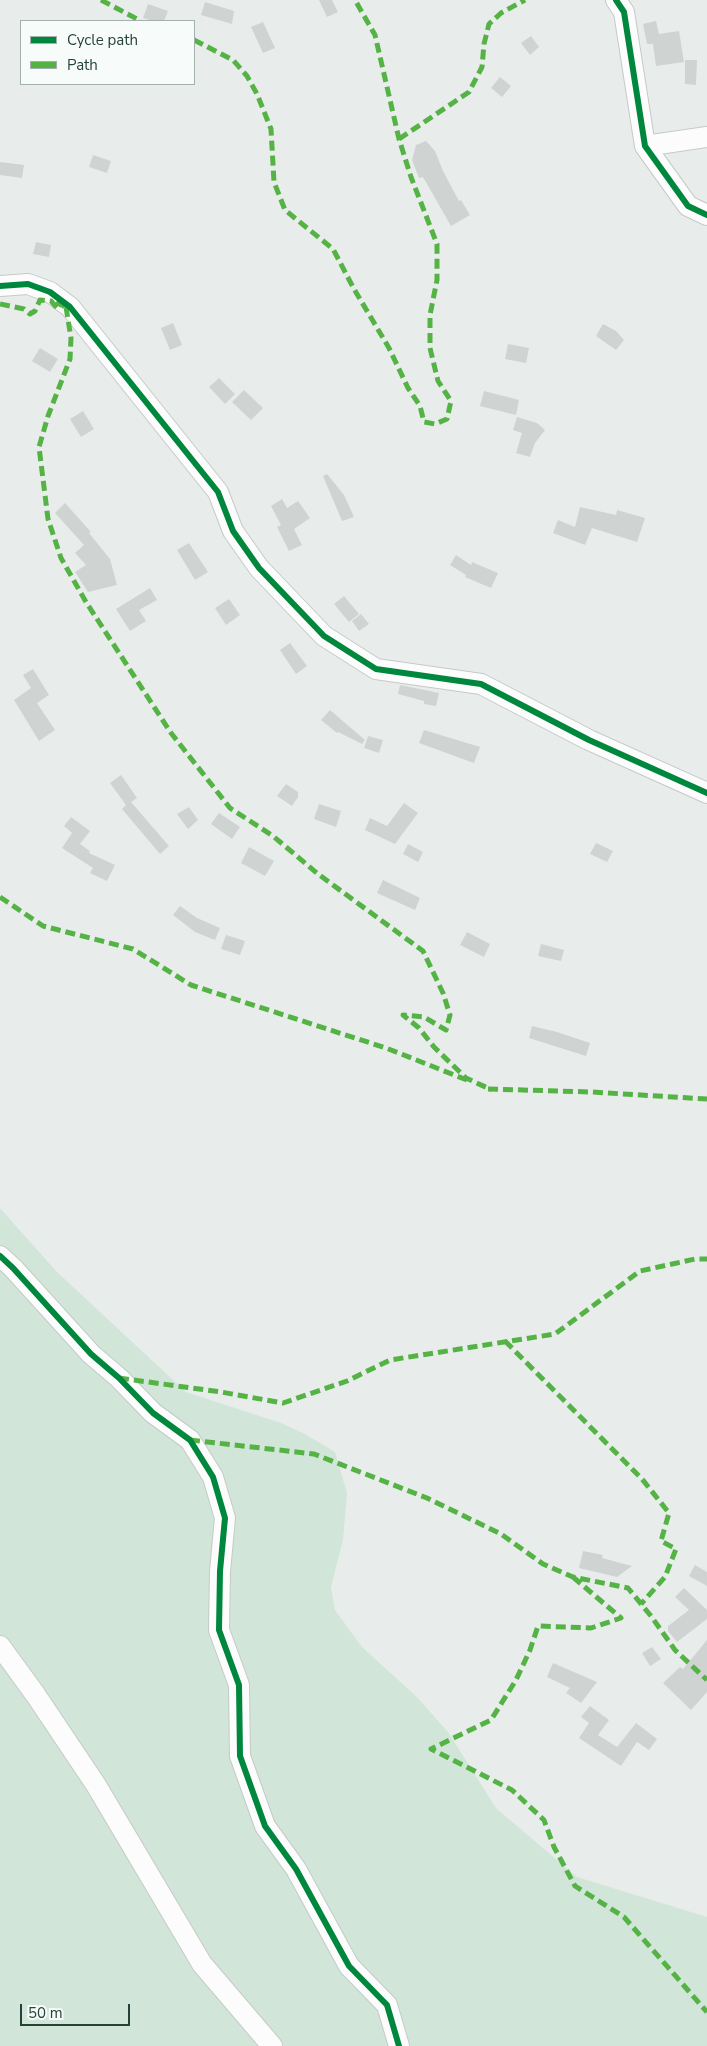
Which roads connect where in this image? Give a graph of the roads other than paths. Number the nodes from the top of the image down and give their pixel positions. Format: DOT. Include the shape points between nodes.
graph roads {
  1 [pos="616,0"];
  2 [pos="707,137"];
  3 [pos="645,146"];
  4 [pos="707,215"];
  5 [pos="0,286"];
  6 [pos="707,793"];
  7 [pos="0,1256"];
  8 [pos="0,1646"];
  9 [pos="272,2046"];
  10 [pos="399,2046"];
  1 -- 3 [label="street" via="624,12"];
  2 -- 3 [label="street"];
  3 -- 4 [label="street" via="688,206"];
  5 -- 6 [label="street" via="28,284 50,292 70,307 218,492 233,531 258,568 324,636 376,669 481,684 589,740"];
  7 -- 10 [label="street" via="91,1354 153,1413 190,1440 213,1477 225,1518 219,1630 239,1685 240,1756 265,1826 296,1869 349,1966 387,2005"];
  8 -- 9 [label="street" via="96,1785 202,1964"];
}
